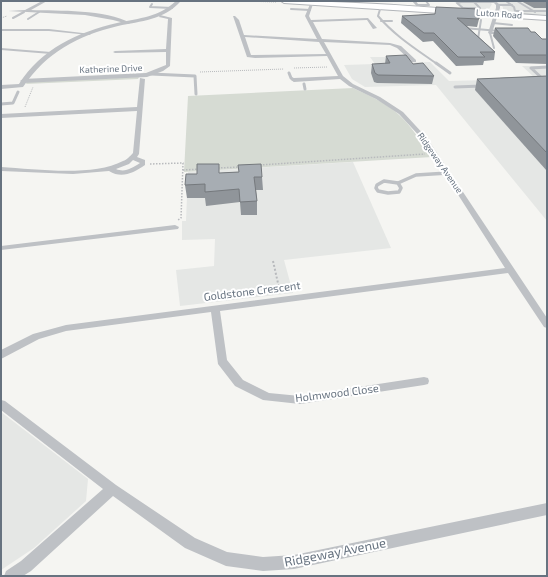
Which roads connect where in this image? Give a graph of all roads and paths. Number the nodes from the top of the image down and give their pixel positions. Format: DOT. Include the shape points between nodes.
graph roads {
  1 [pos="45,1"];
  2 [pos="54,1"];
  3 [pos="60,1"];
  4 [pos="179,1"];
  5 [pos="284,1"];
  6 [pos="414,1"];
  7 [pos="426,1"];
  8 [pos="486,1"];
  9 [pos="506,1"];
  10 [pos="517,1"];
  11 [pos="313,2"];
  12 [pos="468,2"];
  13 [pos="474,2"];
  14 [pos="350,3"];
  15 [pos="496,3"];
  16 [pos="152,4"];
  17 [pos="512,5"];
  18 [pos="381,6"];
  19 [pos="420,7"];
  20 [pos="172,8"];
  21 [pos="291,10"];
  22 [pos="310,10"];
  23 [pos="10,11"];
  24 [pos="26,12"];
  25 [pos="39,12"];
  26 [pos="536,12"];
  27 [pos="547,12"];
  28 [pos="497,14"];
  29 [pos="160,16"];
  30 [pos="234,17"];
  31 [pos="13,18"];
  32 [pos="547,18"];
  33 [pos="28,19"];
  34 [pos="392,20"];
  35 [pos="481,20"];
  36 [pos="309,21"];
  37 [pos="381,21"];
  38 [pos="128,22"];
  39 [pos="493,23"];
  40 [pos="512,25"];
  41 [pos="375,28"];
  42 [pos="462,28"];
  43 [pos="480,29"];
  44 [pos="1,30"];
  45 [pos="490,31"];
  46 [pos="502,32"];
  47 [pos="89,34"];
  48 [pos="242,36"];
  49 [pos="478,39"];
  50 [pos="320,40"];
  51 [pos="494,48"];
  52 [pos="1,49"];
  53 [pos="169,50"];
  54 [pos="115,52"];
  55 [pos="51,53"];
  56 [pos="328,54"];
  57 [pos="414,61"];
  58 [pos="335,66"];
  59 [pos="547,67"];
  60 [pos="289,73"];
  61 [pos="450,73"];
  62 [pos="179,75"];
  63 [pos="147,76"];
  64 [pos="341,78"];
  65 [pos="294,80"];
  66 [pos="1,82"];
  67 [pos="546,83"];
  68 [pos="21,86"];
  69 [pos="33,86"];
  70 [pos="485,86"];
  71 [pos="1,87"];
  72 [pos="455,87"];
  73 [pos="196,94"];
  74 [pos="1,104"];
  75 [pos="140,109"];
  76 [pos="21,115"];
  77 [pos="1,116"];
  78 [pos="434,154"];
  79 [pos="134,158"];
  80 [pos="142,164"];
  81 [pos="246,166"];
  82 [pos="254,166"];
  83 [pos="215,168"];
  84 [pos="1,169"];
  85 [pos="111,169"];
  86 [pos="207,169"];
  87 [pos="183,170"];
  88 [pos="448,172"];
  89 [pos="398,183"];
  90 [pos="175,227"];
  91 [pos="1,248"];
  92 [pos="273,261"];
  93 [pos="511,270"];
  94 [pos="282,299"];
  95 [pos="215,308"];
  96 [pos="547,325"];
  97 [pos="1,355"];
  98 [pos="424,381"];
  99 [pos="1,404"];
  100 [pos="112,489"];
  101 [pos="547,509"];
  102 [pos="11,576"];
  1 -- 24 [label="street"];
  2 -- 3 [label="lane"];
  4 -- 20 [label="street"];
  5 -- 11 [label="main road, Luton Road"];
  6 -- 19 [label="street"];
  7 -- 19 [label="lane" via="429,5"];
  8 -- 13 [label="lane"];
  8 -- 15 [label="lane"];
  9 -- 17 [label="lane"];
  10 -- 26 [label="lane"];
  11 -- 14 [label="main road, Luton Road"];
  11 -- 22 [label="street"];
  12 -- 13 [label="lane"];
  12 -- 13 [label="lane" via="457,3 463,8 480,8"];
  14 -- 18 [label="main road, Luton Road"];
  15 -- 17 [label="lane"];
  15 -- 28 [label="street"];
  16 -- 20 [label="lane" via="150,7"];
  17 -- 26 [label="lane" via="515,11"];
  18 -- 19 [label="main road, Luton Road"];
  18 -- 37 [label="lane" via="378,16"];
  19 -- 28 [label="main road, Luton Road"];
  20 -- 29 [label="street"];
  21 -- 22 [label="lane"];
  22 -- 36 [label="street"];
  23 -- 24 [label="street"];
  24 -- 25 [label="street"];
  24 -- 31 [label="lane"];
  25 -- 33 [label="lane"];
  25 -- 38 [label="street" via="106,16"];
  26 -- 27 [label="lane"];
  28 -- 32 [label="main road, Luton Road"];
  28 -- 39 [label="street"];
  29 -- 38 [label="street"];
  29 -- 53 [label="street" via="170,18"];
  30 -- 48 [label="street"];
  34 -- 37 [label="lane"];
  35 -- 43 [label="lane"];
  36 -- 41 [label="street" via="368,19"];
  36 -- 50 [label="street"];
  37 -- 61 [label="lane" via="403,42"];
  38 -- 47 [label="street"];
  39 -- 40 [label="lane"];
  39 -- 45 [label="street"];
  42 -- 43 [label="lane"];
  43 -- 45 [label="lane"];
  43 -- 49 [label="lane"];
  44 -- 47 [label="street" via="49,30"];
  45 -- 46 [label="lane"];
  45 -- 51 [label="lane"];
  47 -- 55 [label="street"];
  48 -- 50 [label="street"];
  48 -- 56 [label="street" via="249,56 255,58"];
  50 -- 56 [label="street"];
  50 -- 57 [label="street" via="399,46"];
  52 -- 55 [label="street"];
  53 -- 54 [label="street"];
  53 -- 63 [label="street" via="168,66"];
  55 -- 68 [label="street" via="42,59"];
  56 -- 58 [label="street"];
  58 -- 62 [label="path"];
  58 -- 64 [label="street"];
  59 -- 67 [label="lane" via="531,68"];
  60 -- 65 [label="lane"];
  62 -- 63 [label="lane"];
  62 -- 73 [label="lane" via="195,76"];
  63 -- 68 [label="street, Katherine Drive"];
  63 -- 75 [label="street"];
  64 -- 65 [label="street" via="304,84"];
  64 -- 78 [label="street, Ridgeway Avenue" via="401,113 425,139"];
  66 -- 68 [label="street, Katherine Drive"];
  68 -- 71 [label="street, Katherine Drive"];
  68 -- 74 [label="lane" via="13,103"];
  69 -- 76 [label="path"];
  70 -- 72 [label="lane"];
  75 -- 76 [label="street"];
  75 -- 79 [label="street"];
  76 -- 77 [label="street"];
  78 -- 82 [label="path"];
  78 -- 88 [label="street, Ridgeway Avenue"];
  79 -- 80 [label="street" via="143,161"];
  79 -- 85 [label="street"];
  80 -- 85 [label="street" via="122,173"];
  80 -- 87 [label="path" via="184,162"];
  81 -- 83 [label="path"];
  84 -- 85 [label="street" via="92,172"];
  86 -- 87 [label="path"];
  87 -- 90 [label="path" via="181,218"];
  88 -- 89 [label="lane" via="414,175"];
  88 -- 93 [label="street, Ridgeway Avenue"];
  89 -- 89 [label="lane" via="401,188 399,192 385,194 376,188 382,181"];
  90 -- 91 [label="street"];
  92 -- 94 [label="path"];
  93 -- 94 [label="street, Goldstone Crescent"];
  93 -- 96 [label="street, Ridgeway Avenue"];
  94 -- 95 [label="street, Goldstone Crescent"];
  95 -- 97 [label="street, Goldstone Crescent" via="66,328 36,336"];
  95 -- 98 [label="street, Holmwood Close" via="222,361 239,383 267,397 300,400"];
  99 -- 100 [label="street, Ridgeway Avenue"];
  100 -- 101 [label="street, Ridgeway Avenue" via="190,543 226,559 263,564 294,562"];
  100 -- 102 [label="street" via="26,566"];
}
